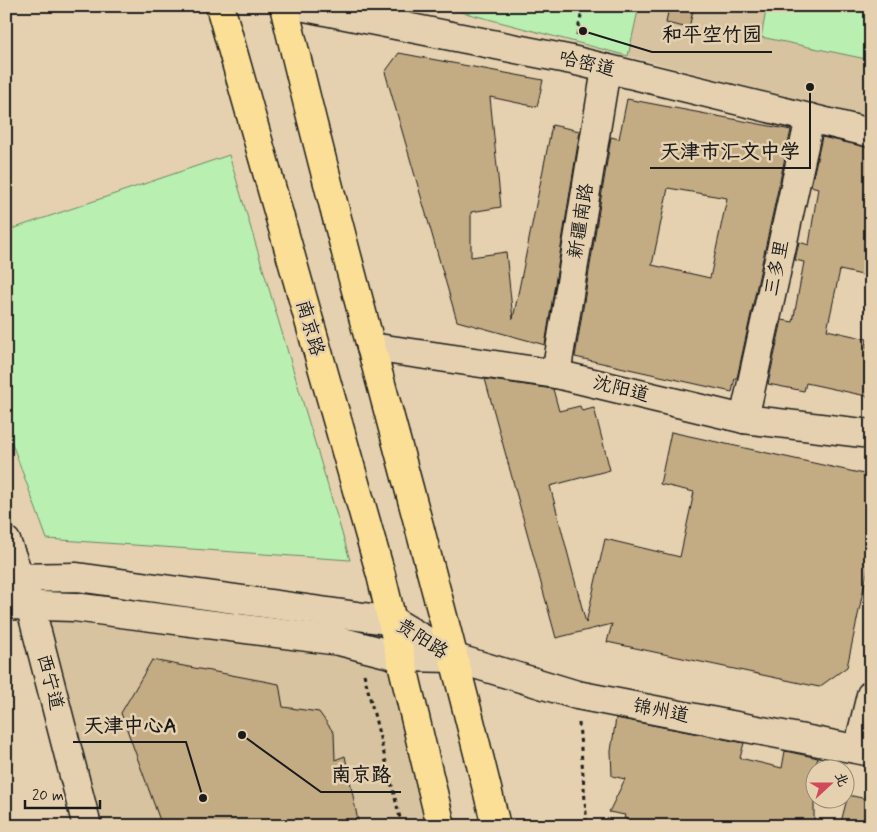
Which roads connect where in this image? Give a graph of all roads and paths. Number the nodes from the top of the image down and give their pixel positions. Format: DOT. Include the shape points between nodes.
graph roads {
  1 [pos="220,6"];
  2 [pos="284,6"];
  3 [pos="300,6"];
  4 [pos="606,69"];
  5 [pos="810,118"];
  6 [pos="871,134"];
  7 [pos="371,347"];
  8 [pos="556,374"];
  9 [pos="744,419"];
  10 [pos="871,434"];
  11 [pos="6,541"];
  12 [pos="13,577"];
  13 [pos="18,605"];
  14 [pos="394,621"];
  15 [pos="357,646"];
  16 [pos="402,658"];
  17 [pos="455,658"];
  18 [pos="577,695"];
  19 [pos="871,695"];
  20 [pos="864,751"];
  21 [pos="87,826"];
  22 [pos="402,826"];
  23 [pos="441,826"];
  24 [pos="496,826"];
  25 [pos="587,826"];
  1 -- 14 [label="main road, 南京路"];
  2 -- 7 [label="main road"];
  3 -- 4 [label="street, 哈密道"];
  4 -- 5 [label="street, 哈密道"];
  4 -- 8 [label="street, 新疆南路"];
  5 -- 6 [label="street, 哈密道"];
  5 -- 9 [label="street, 三多里"];
  7 -- 8 [label="street, 沈阳道"];
  7 -- 17 [label="main road"];
  8 -- 9 [label="street, 沈阳道"];
  9 -- 10 [label="street, 沈阳道"];
  11 -- 12 [label="street, 西宁道"];
  12 -- 13 [label="street, 西宁道"];
  12 -- 14 [label="street, 贵阳路" via="77,577"];
  13 -- 15 [label="street, 贵阳路" via="74,607"];
  13 -- 21 [label="street, 西宁道"];
  14 -- 16 [label="main road, 南京路"];
  14 -- 17 [label="street, 贵阳路"];
  15 -- 16 [label="street, 贵阳路"];
  15 -- 22 [label="path"];
  16 -- 17 [label="street, 贵阳路"];
  16 -- 23 [label="main road, 南京路"];
  17 -- 18 [label="street, 锦州道"];
  17 -- 24 [label="main road"];
  18 -- 20 [label="street, 锦州道"];
  18 -- 25 [label="path"];
  19 -- 20 [label="street"];
}
